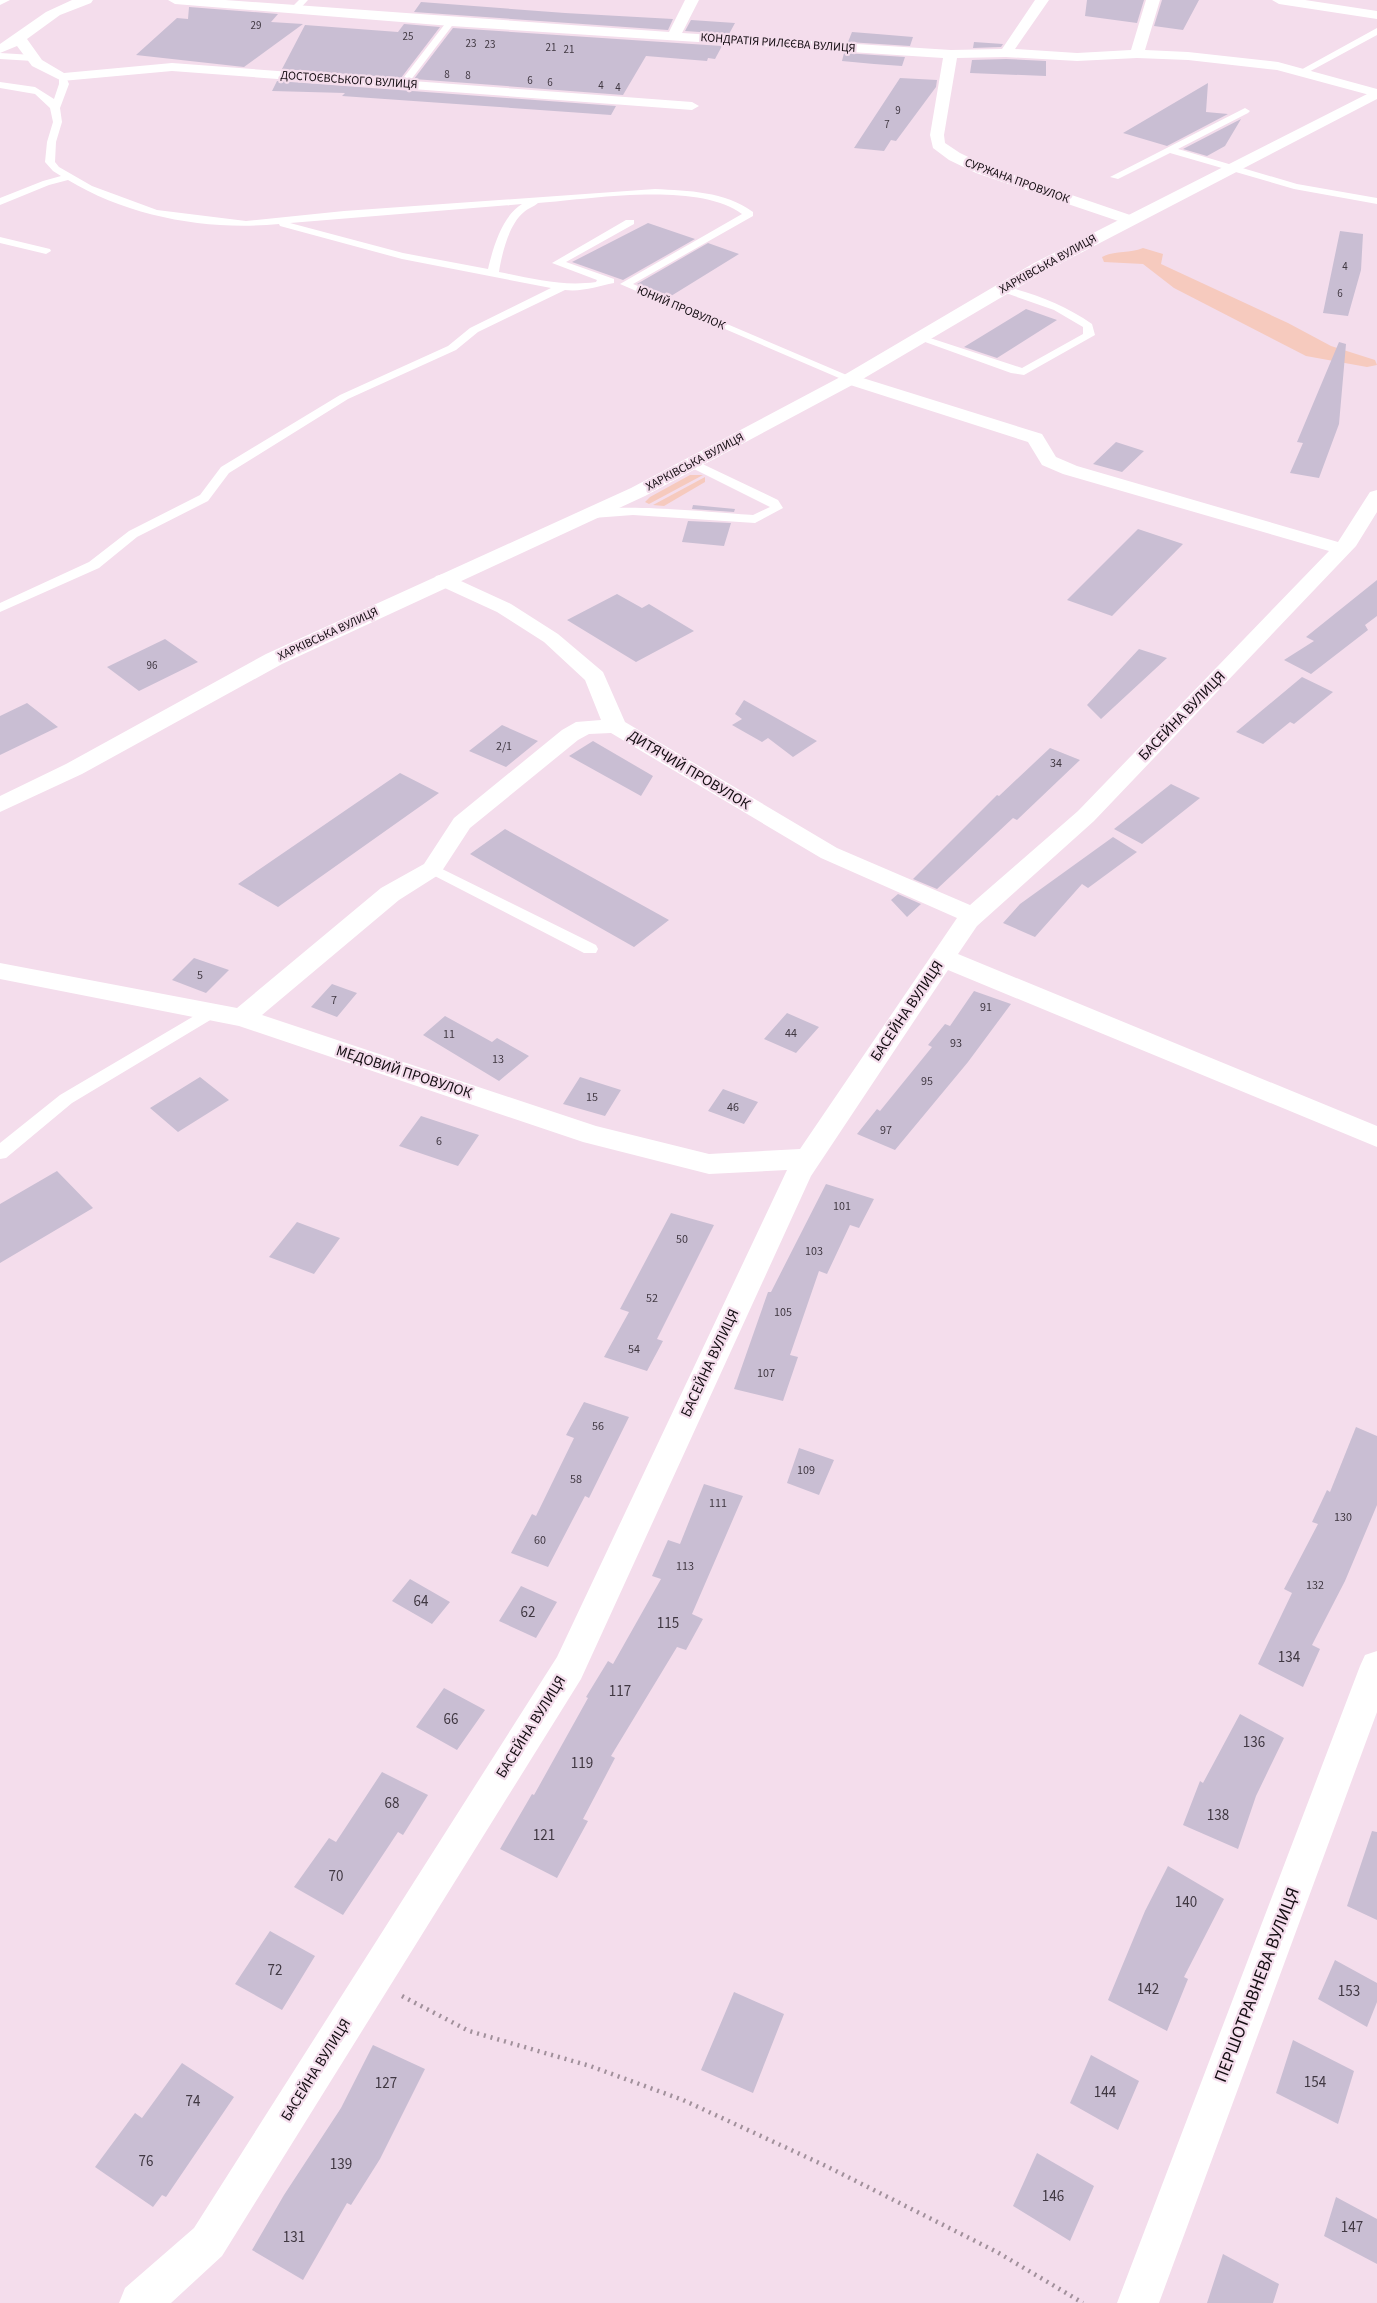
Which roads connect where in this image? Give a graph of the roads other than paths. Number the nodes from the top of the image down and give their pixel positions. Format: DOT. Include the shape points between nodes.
graph roads {
  1 [pos="86,0"];
  2 [pos="175,0"];
  3 [pos="692,0"];
  4 [pos="1042,0"];
  5 [pos="1153,0"];
  6 [pos="1279,0"];
  7 [pos="1336,4"];
  8 [pos="299,5"];
  9 [pos="1377,15"];
  10 [pos="451,22"];
  11 [pos="1377,30"];
  12 [pos="674,36"];
  13 [pos="20,40"];
  14 [pos="0,49"];
  15 [pos="1006,53"];
  16 [pos="951,54"];
  17 [pos="1137,54"];
  18 [pos="0,56"];
  19 [pos="33,58"];
  20 [pos="1302,72"];
  21 [pos="62,77"];
  22 [pos="404,83"];
  23 [pos="0,85"];
  24 [pos="1377,93"];
  25 [pos="692,106"];
  26 [pos="55,108"];
  27 [pos="1245,111"];
  28 [pos="1169,149"];
  29 [pos="1228,169"];
  30 [pos="69,177"];
  31 [pos="1115,177"];
  32 [pos="537,201"];
  33 [pos="1377,201"];
  34 [pos="0,202"];
  35 [pos="1130,220"];
  36 [pos="269,221"];
  37 [pos="630,222"];
  38 [pos="0,240"];
  39 [pos="46,251"];
  40 [pos="493,274"];
  41 [pos="603,280"];
  42 [pos="625,284"];
  43 [pos="562,287"];
  44 [pos="1004,289"];
  45 [pos="920,338"];
  46 [pos="850,379"];
  47 [pos="692,463"];
  48 [pos="1377,496"];
  49 [pos="593,514"];
  50 [pos="1342,550"];
  51 [pos="443,580"];
  52 [pos="0,608"];
  53 [pos="616,726"];
  54 [pos="0,805"];
  55 [pos="432,869"];
  56 [pos="973,916"];
  57 [pos="590,949"];
  58 [pos="943,958"];
  59 [pos="0,971"];
  60 [pos="211,1012"];
  61 [pos="242,1018"];
  62 [pos="1377,1137"];
  63 [pos="0,1153"];
  64 [pos="808,1159"];
  65 [pos="1377,1666"];
  66 [pos="140,2303"];
  67 [pos="1138,2303"];
  1 -- 13 [label="street" via="46,18"];
  2 -- 8 [label="street, КОНДРАТІЯ РИЛЄЄВА ВУЛИЦЯ"];
  3 -- 12 [label="street"];
  4 -- 15 [label="street"];
  5 -- 17 [label="street"];
  6 -- 7 [label="street"];
  7 -- 9 [label="street"];
  8 -- 10 [label="street, КОНДРАТІЯ РИЛЄЄВА ВУЛИЦЯ"];
  10 -- 12 [label="street, КОНДРАТІЯ РИЛЄЄВА ВУЛИЦЯ"];
  10 -- 22 [label="lane"];
  11 -- 20 [label="lane"];
  12 -- 16 [label="street, КОНДРАТІЯ РИЛЄЄВА ВУЛИЦЯ"];
  13 -- 14 [label="street"];
  13 -- 19 [label="street"];
  15 -- 16 [label="street, КОНДРАТІЯ РИЛЄЄВА ВУЛИЦЯ"];
  15 -- 17 [label="street, КОНДРАТІЯ РИЛЄЄВА ВУЛИЦЯ" via="1076,57"];
  16 -- 35 [label="street, СУРЖАНА ПРОВУЛОК" via="938,145 968,164"];
  17 -- 20 [label="street, КОНДРАТІЯ РИЛЄЄВА ВУЛИЦЯ" via="1221,59"];
  18 -- 19 [label="lane"];
  19 -- 21 [label="street"];
  20 -- 24 [label="street, КОНДРАТІЯ РИЛЄЄВА ВУЛИЦЯ"];
  21 -- 22 [label="street, ДОСТОЄВСЬКОГО ВУЛИЦЯ" via="172,67"];
  21 -- 26 [label="lane" via="64,84"];
  22 -- 25 [label="street, ДОСТОЄВСЬКОГО ВУЛИЦЯ"];
  23 -- 26 [label="lane" via="41,92 51,99"];
  24 -- 29 [label="street, ХАРКІВСЬКА ВУЛИЦЯ"];
  26 -- 30 [label="lane" via="59,116 58,127 52,137 50,162"];
  27 -- 28 [label="lane"];
  28 -- 29 [label="lane"];
  28 -- 31 [label="lane"];
  29 -- 33 [label="lane" via="1297,188"];
  29 -- 35 [label="street, ХАРКІВСЬКА ВУЛИЦЯ"];
  30 -- 34 [label="lane"];
  30 -- 36 [label="lane" via="88,188 155,213 246,224"];
  32 -- 36 [label="lane"];
  32 -- 40 [label="lane" via="519,210 511,222 495,259"];
  32 -- 42 [label="lane, ЮНИЙ ПРОВУЛОК" via="618,194 685,194 724,200 749,214"];
  35 -- 44 [label="street, ХАРКІВСЬКА ВУЛИЦЯ"];
  36 -- 40 [label="lane" via="402,256"];
  37 -- 41 [label="lane" via="557,263"];
  38 -- 39 [label="lane"];
  40 -- 43 [label="lane"];
  41 -- 42 [label="lane"];
  41 -- 43 [label="lane" via="599,285"];
  42 -- 46 [label="lane, ЮНИЙ ПРОВУЛОК"];
  43 -- 52 [label="lane" via="474,330 452,348 344,397 225,470 204,498 134,534 94,565"];
  44 -- 45 [label="street, ХАРКІВСЬКА ВУЛИЦЯ"];
  44 -- 45 [label="lane" via="1069,312 1088,326 1089,335 1024,372"];
  45 -- 46 [label="street, ХАРКІВСЬКА ВУЛИЦЯ"];
  46 -- 47 [label="street, ХАРКІВСЬКА ВУЛИЦЯ"];
  46 -- 50 [label="street" via="1035,438 1049,461 1070,470"];
  47 -- 49 [label="street, ХАРКІВСЬКА ВУЛИЦЯ"];
  47 -- 49 [label="lane" via="774,503 777,508 755,519 633,511"];
  48 -- 50 [label="street, БАСЕЙНА ВУЛИЦЯ"];
  49 -- 51 [label="street, ХАРКІВСЬКА ВУЛИЦЯ"];
  50 -- 56 [label="street, БАСЕЙНА ВУЛИЦЯ" via="1086,816"];
  51 -- 53 [label="street, ДИТЯЧИЙ ПРОВУЛОК" via="504,608 551,638 595,677"];
  51 -- 54 [label="street, ХАРКІВСЬКА ВУЛИЦЯ" via="274,659 74,769"];
  53 -- 55 [label="street" via="584,727 570,735 462,823"];
  53 -- 56 [label="street, ДИТЯЧИЙ ПРОВУЛОК" via="829,853"];
  55 -- 57 [label="lane"];
  55 -- 61 [label="street" via="390,894"];
  56 -- 58 [label="street, БАСЕЙНА ВУЛИЦЯ"];
  58 -- 62 [label="street"];
  58 -- 64 [label="street, БАСЕЙНА ВУЛИЦЯ"];
  59 -- 60 [label="street, МЕДОВИЙ ПРОВУЛОК"];
  60 -- 61 [label="street, МЕДОВИЙ ПРОВУЛОК"];
  60 -- 63 [label="lane" via="66,1099"];
  61 -- 64 [label="street, МЕДОВИЙ ПРОВУЛОК" via="593,1135 709,1164"];
  64 -- 66 [label="street, БАСЕЙНА ВУЛИЦЯ" via="568,1668 208,2242"];
  65 -- 67 [label="street, ПЕРШОТРАВНЕВА ВУЛИЦЯ"];
}
